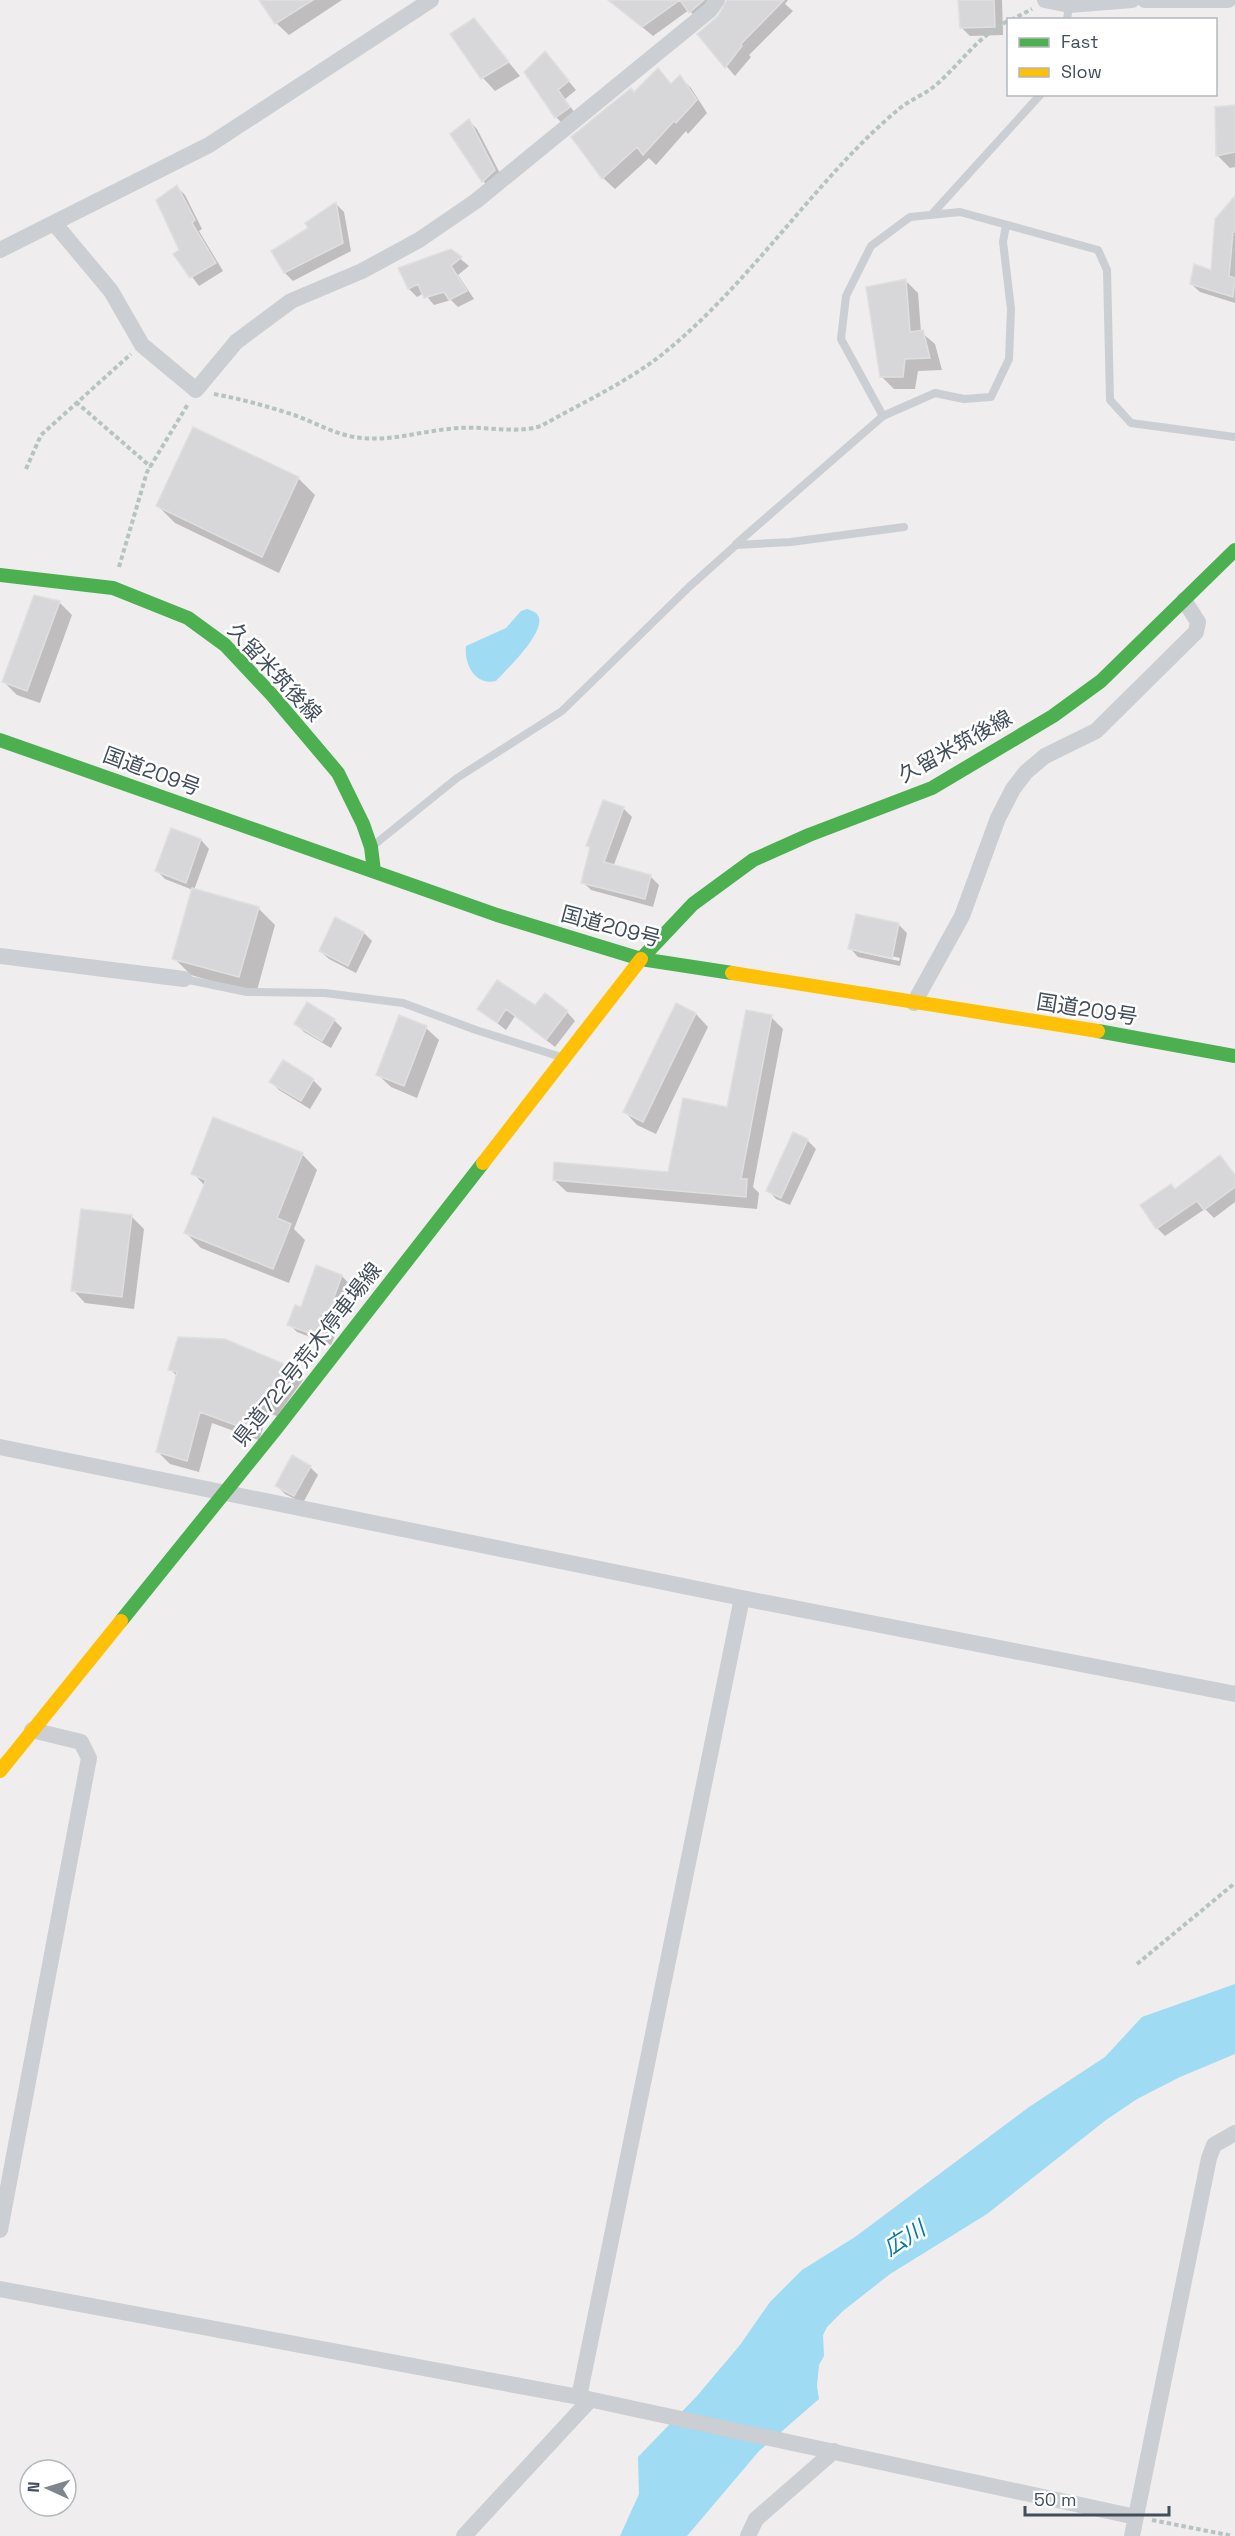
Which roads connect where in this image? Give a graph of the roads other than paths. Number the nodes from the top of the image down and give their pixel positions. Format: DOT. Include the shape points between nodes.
graph roads {
  1 [pos="431,0"];
  2 [pos="717,0"];
  3 [pos="1045,0"];
  4 [pos="1132,0"];
  5 [pos="1145,0"];
  6 [pos="1228,0"];
  7 [pos="1068,12"];
  8 [pos="1039,96"];
  9 [pos="933,213"];
  10 [pos="54,223"];
  11 [pos="1006,225"];
  12 [pos="0,250"];
  13 [pos="883,416"];
  14 [pos="1235,437"];
  15 [pos="904,527"];
  16 [pos="736,545"];
  17 [pos="1235,550"];
  18 [pos="0,575"];
  19 [pos="1184,600"];
  20 [pos="0,740"];
  21 [pos="371,847"];
  22 [pos="374,871"];
  23 [pos="0,956"];
  24 [pos="641,959"];
  25 [pos="184,979"];
  26 [pos="914,1003"];
  27 [pos="1235,1056"];
  28 [pos="564,1058"];
  29 [pos="0,1447"];
  30 [pos="224,1494"];
  31 [pos="742,1598"];
  32 [pos="1235,1694"];
  33 [pos="32,1730"];
  34 [pos="0,1771"];
  35 [pos="1235,2133"];
  36 [pos="0,2230"];
  37 [pos="0,2289"];
  38 [pos="589,2400"];
  39 [pos="834,2451"];
  40 [pos="1136,2517"];
  41 [pos="464,2536"];
  42 [pos="748,2536"];
  43 [pos="1132,2536"];
  1 -- 10 [label="street" via="209,145"];
  2 -- 10 [label="street" via="476,201 420,240 362,271 291,301 236,342 196,390 142,345 111,291"];
  3 -- 7 [label="street"];
  4 -- 7 [label="street"];
  5 -- 6 [label="street"];
  8 -- 9 [label="lane"];
  9 -- 11 [label="lane" via="960,212"];
  9 -- 13 [label="lane" via="910,217 871,246 846,296 841,339"];
  10 -- 12 [label="street"];
  11 -- 13 [label="lane" via="1003,242 1011,309 1009,359 992,397 964,399 935,393"];
  11 -- 14 [label="lane" via="1098,250 1107,270 1110,400 1131,423"];
  13 -- 16 [label="lane"];
  15 -- 16 [label="lane"];
  16 -- 21 [label="lane" via="562,711 457,778"];
  17 -- 19 [label="main road, 久留米筑後線"];
  18 -- 21 [label="main road, 久留米筑後線" via="112,588 188,618 225,645 338,773"];
  19 -- 24 [label="main road, 久留米筑後線" via="1101,681 1053,716 932,788 753,860 693,904"];
  19 -- 26 [label="street" via="1198,622 1196,632 1096,731 1045,756 1026,771 1013,789 962,916"];
  20 -- 22 [label="main road, 国道209号"];
  21 -- 22 [label="main road, 久留米筑後線"];
  22 -- 24 [label="main road, 国道209号" via="497,915"];
  23 -- 25 [label="street"];
  24 -- 26 [label="main road, 国道209号"];
  24 -- 28 [label="main road, 県道722号荒木停車場線"];
  25 -- 28 [label="lane" via="247,992 326,993 403,1003"];
  26 -- 27 [label="main road, 国道209号"];
  28 -- 30 [label="main road, 県道722号荒木停車場線"];
  29 -- 30 [label="street"];
  30 -- 31 [label="street"];
  30 -- 33 [label="main road, 県道722号荒木停車場線"];
  31 -- 32 [label="street"];
  31 -- 38 [label="street"];
  33 -- 34 [label="main road, 県道722号荒木停車場線"];
  33 -- 36 [label="street" via="81,1742 89,1758"];
  35 -- 40 [label="street" via="1214,2145 1209,2158"];
  37 -- 38 [label="street"];
  38 -- 39 [label="street"];
  38 -- 41 [label="street"];
  39 -- 40 [label="street"];
  39 -- 42 [label="street" via="756,2519"];
  40 -- 43 [label="street"];
}
